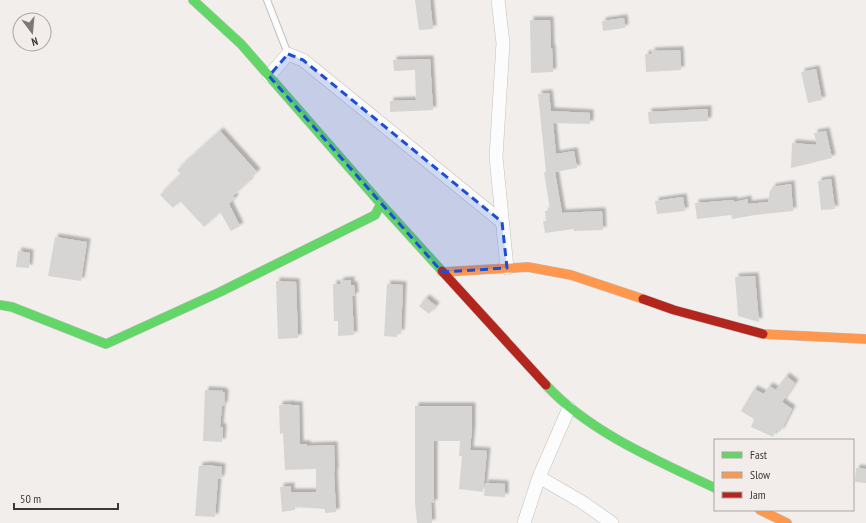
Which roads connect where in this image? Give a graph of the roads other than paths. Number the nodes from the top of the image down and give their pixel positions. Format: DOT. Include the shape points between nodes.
graph roads {
  1 [pos="193,0"];
  2 [pos="267,0"];
  3 [pos="498,0"];
  4 [pos="288,54"];
  5 [pos="269,76"];
  6 [pos="381,204"];
  7 [pos="502,222"];
  8 [pos="507,268"];
  9 [pos="442,272"];
  10 [pos="0,305"];
  11 [pos="866,339"];
  12 [pos="569,408"];
  13 [pos="540,477"];
  14 [pos="714,488"];
  15 [pos="762,511"];
  16 [pos="524,523"];
  17 [pos="612,523"];
  18 [pos="787,523"];
  1 -- 5 [label="street" via="241,44"];
  2 -- 4 [label="lane"];
  3 -- 7 [label="street" via="503,43 496,157"];
  4 -- 5 [label="street"];
  4 -- 7 [label="street" via="303,60"];
  5 -- 6 [label="street"];
  6 -- 9 [label="street"];
  6 -- 10 [label="street" via="376,214 220,292 106,344 12,307"];
  7 -- 8 [label="street"];
  8 -- 9 [label="street"];
  8 -- 11 [label="street" via="528,267 571,275 674,310 767,336"];
  9 -- 12 [label="street"];
  12 -- 13 [label="street"];
  12 -- 14 [label="street" via="626,445"];
  13 -- 16 [label="street"];
  13 -- 17 [label="street"];
  15 -- 18 [label="street"];
}
